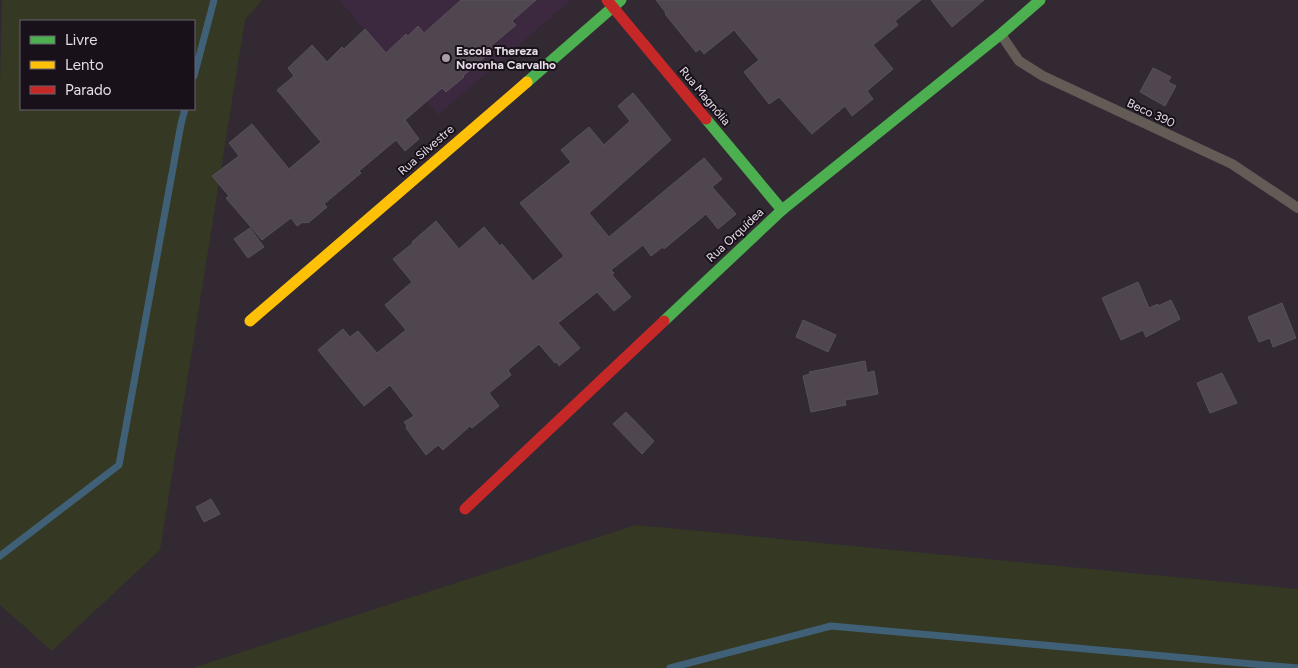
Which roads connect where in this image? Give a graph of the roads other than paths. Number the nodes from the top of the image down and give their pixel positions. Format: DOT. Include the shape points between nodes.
graph roads {
  1 [pos="1040,0"];
  2 [pos="614,2"];
  3 [pos="1001,34"];
  4 [pos="1298,208"];
  5 [pos="782,210"];
  6 [pos="250,321"];
  7 [pos="464,509"];
  1 -- 3 [label="street, Rua Orquídea"];
  2 -- 5 [label="street, Rua Magnólia"];
  2 -- 6 [label="street, Rua Silvestre"];
  3 -- 4 [label="lane, Beco 390" via="1019,61 1043,76 1232,164"];
  3 -- 5 [label="street, Rua Orquídea"];
  5 -- 7 [label="street, Rua Orquídea"];
}
